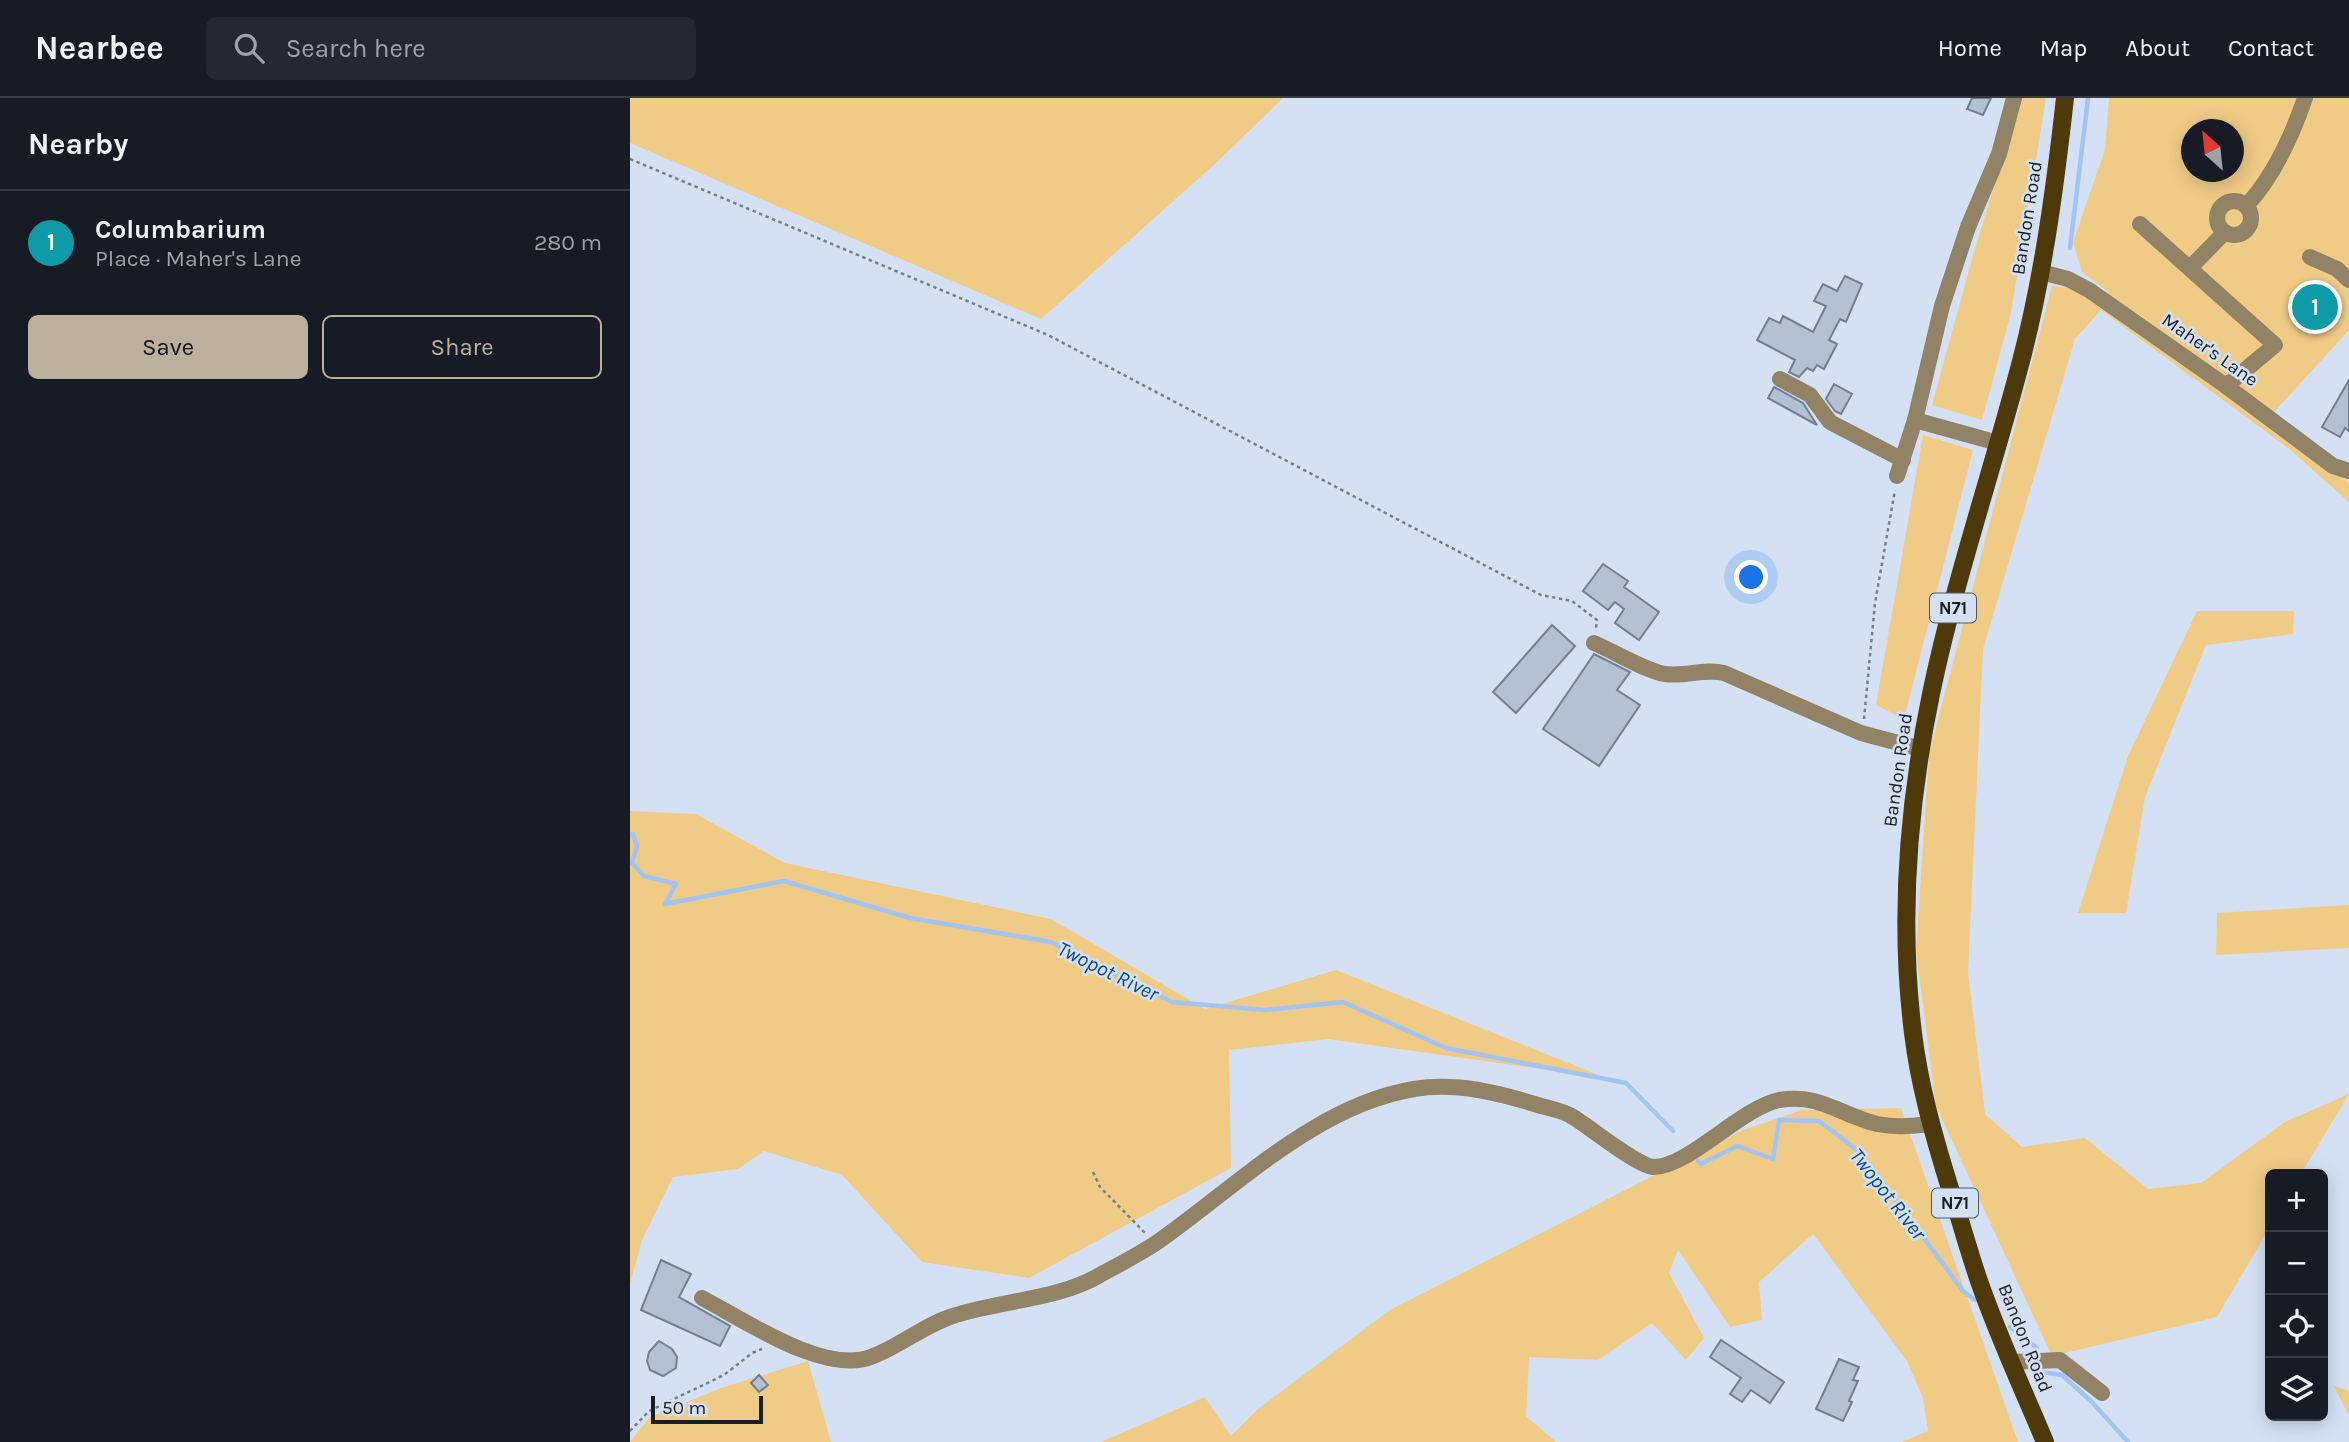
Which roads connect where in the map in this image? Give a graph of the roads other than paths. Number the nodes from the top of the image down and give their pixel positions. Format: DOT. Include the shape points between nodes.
graph roads {
  1 [pos="2014,98"];
  2 [pos="2065,98"];
  3 [pos="2305,98"];
  4 [pos="2246,206"];
  5 [pos="2140,224"];
  6 [pos="2225,232"];
  7 [pos="2311,257"];
  8 [pos="2190,268"];
  9 [pos="2041,272"];
  10 [pos="2349,280"];
  11 [pos="1780,379"];
  12 [pos="2226,386"];
  13 [pos="1915,420"];
  14 [pos="1998,443"];
  15 [pos="2349,471"];
  16 [pos="1594,643"];
  17 [pos="1921,749"];
  18 [pos="1931,1124"];
  19 [pos="702,1298"];
  20 [pos="2012,1362"];
  21 [pos="2102,1393"];
  22 [pos="2045,1442"];
  1 -- 13 [label="street" via="1942,306"];
  2 -- 9 [label="main road, Bandon Road / N71"];
  3 -- 4 [label="street" via="2294,132 2258,194"];
  4 -- 6 [label="street" via="2251,214 2247,229 2233,235"];
  4 -- 6 [label="street" via="2236,201 2221,208 2219,224"];
  5 -- 8 [label="street"];
  6 -- 8 [label="street"];
  7 -- 10 [label="street"];
  8 -- 12 [label="street" via="2276,345"];
  9 -- 12 [label="street, Maher's Lane" via="2089,290"];
  9 -- 14 [label="main road, Bandon Road / N71"];
  11 -- 13 [label="street" via="1810,396 1829,422 1900,468"];
  12 -- 15 [label="street, Maher's Lane" via="2333,466"];
  13 -- 14 [label="street"];
  14 -- 17 [label="main road, Bandon Road / N71" via="1931,693"];
  16 -- 17 [label="street" via="1662,674 1724,673 1861,733"];
  17 -- 18 [label="main road, Bandon Road / N71" via="1906,913 1913,1036"];
  18 -- 19 [label="street" via="1900,1128 1873,1123 1808,1098 1777,1101 1673,1162 1652,1167 1570,1115 1469,1087 1416,1088 1371,1099 1331,1119 1156,1242 1095,1278 1042,1296 942,1319 870,1358 847,1363 823,1358"];
  18 -- 20 [label="main road, Bandon Road / N71" via="1979,1282"];
  20 -- 21 [label="street" via="2060,1360"];
  20 -- 22 [label="main road, Bandon Road / N71"];
}
